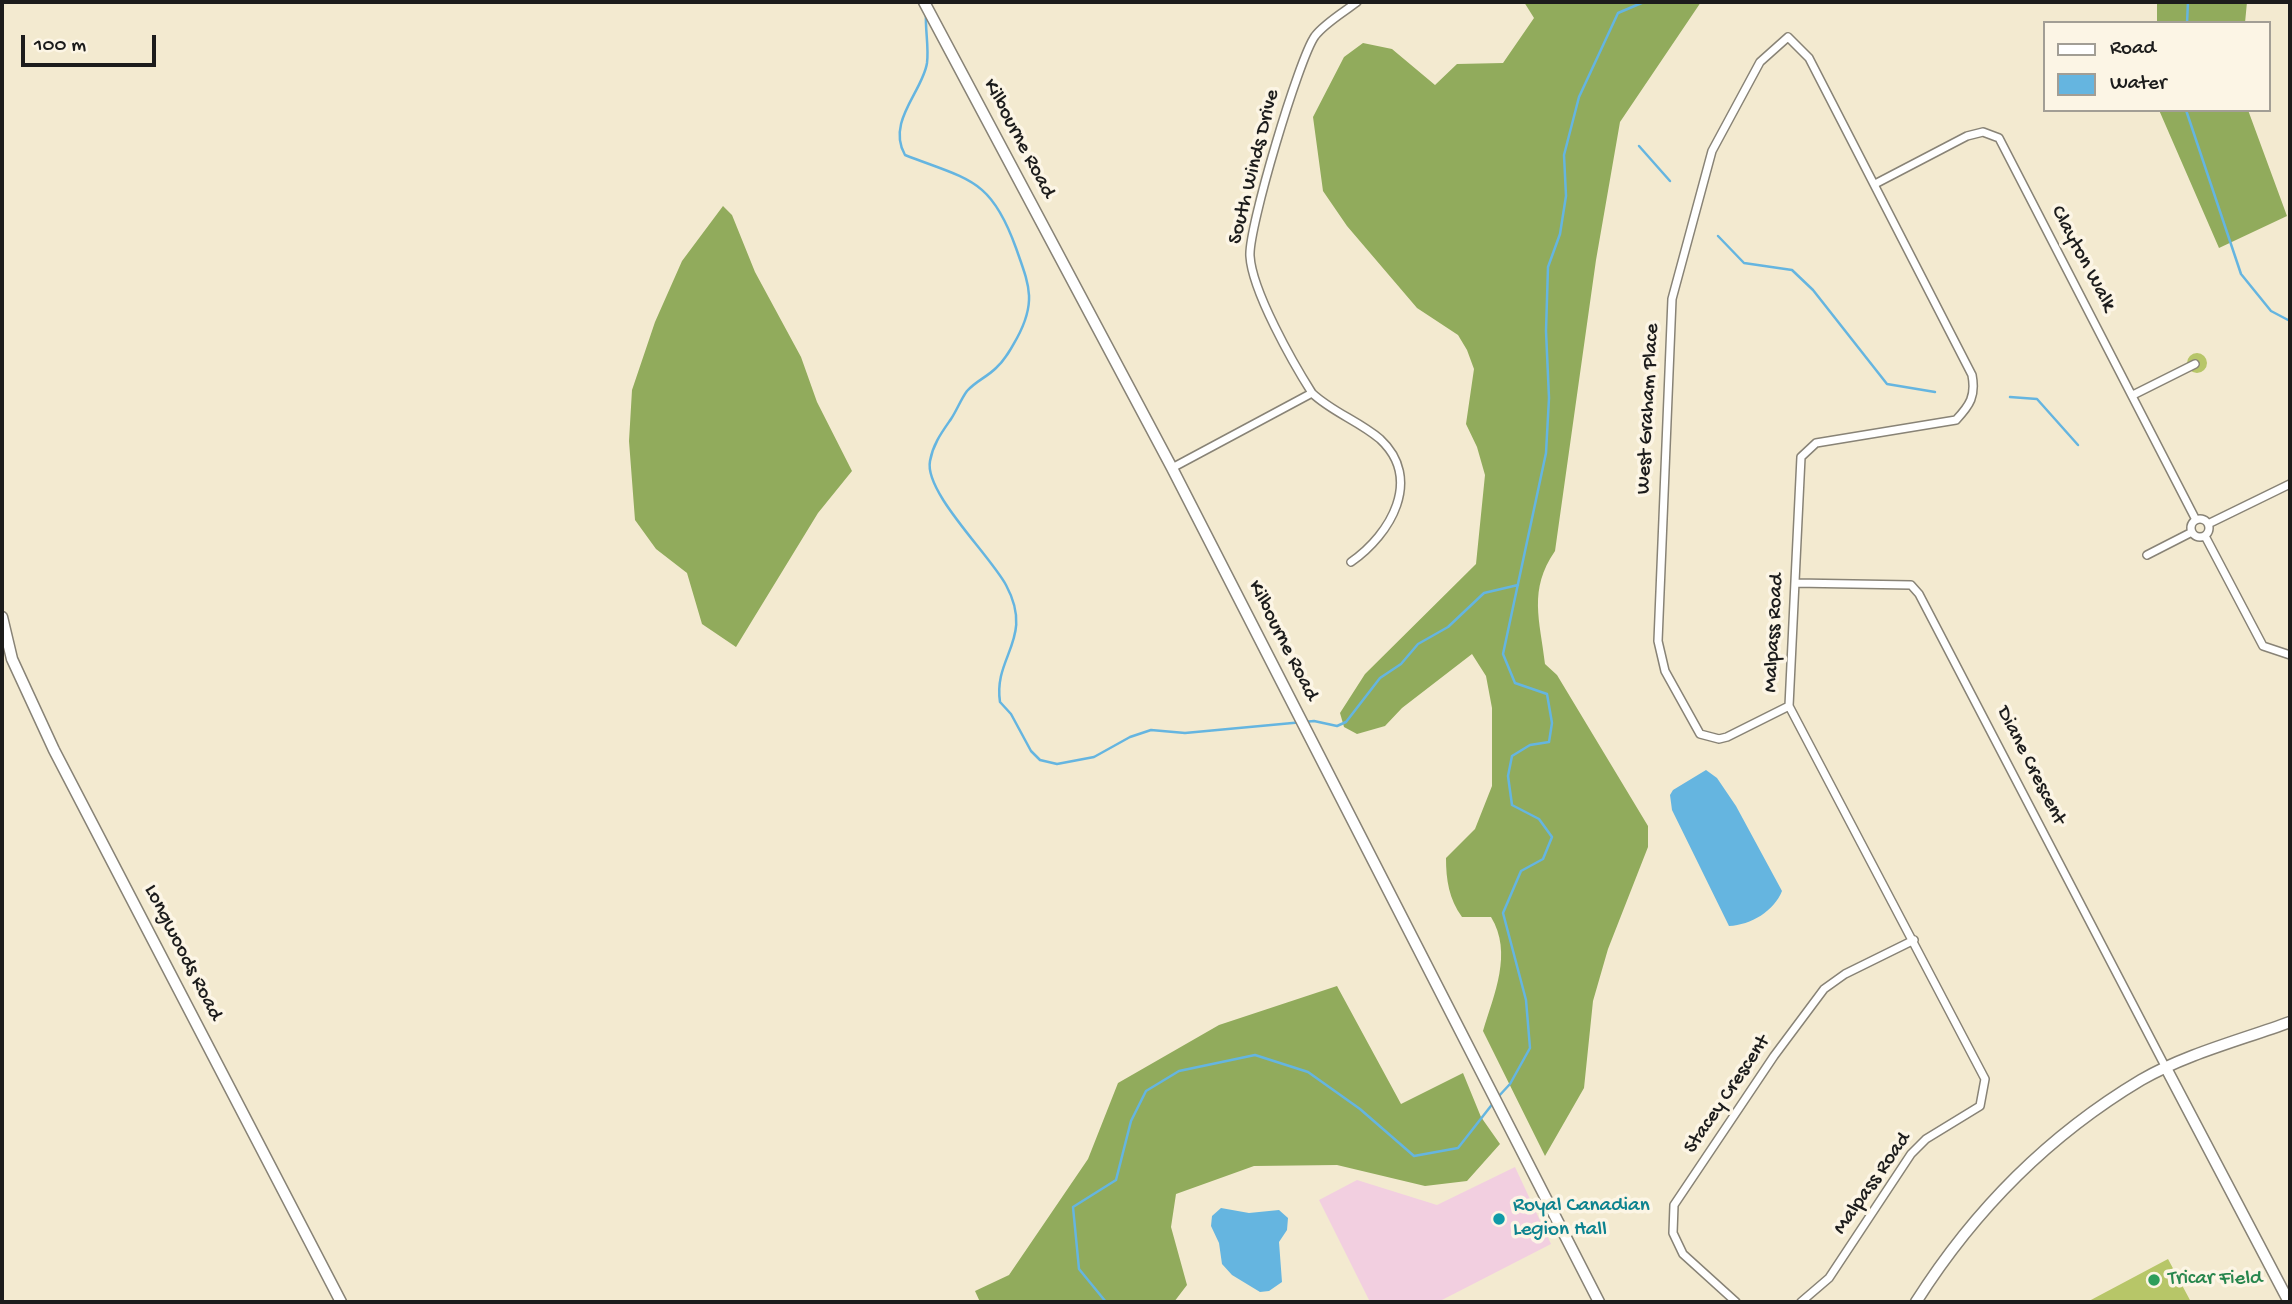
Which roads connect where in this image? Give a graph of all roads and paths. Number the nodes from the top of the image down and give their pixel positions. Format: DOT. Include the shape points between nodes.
graph roads {
  1 [pos="924,2"];
  2 [pos="1357,2"];
  3 [pos="1808,58"];
  4 [pos="1874,184"];
  5 [pos="2195,364"];
  6 [pos="1312,393"];
  7 [pos="2133,395"];
  8 [pos="1172,468"];
  9 [pos="2290,484"];
  10 [pos="2196,520"];
  11 [pos="2208,524"];
  12 [pos="2192,532"];
  13 [pos="2205,536"];
  14 [pos="2147,555"];
  15 [pos="1351,562"];
  16 [pos="1796,583"];
  17 [pos="2,617"];
  18 [pos="2290,655"];
  19 [pos="1789,706"];
  20 [pos="1914,940"];
  21 [pos="2290,1022"];
  22 [pos="2166,1068"];
  23 [pos="341,1302"];
  24 [pos="1599,1302"];
  25 [pos="1736,1302"];
  26 [pos="1801,1302"];
  27 [pos="1916,1302"];
  28 [pos="2289,1302"];
  1 -- 8 [label="street, Kilbourne Road"];
  2 -- 6 [label="street, South Winds Drive" via="1316,35 1299,71 1253,228 1250,255 1259,289"];
  3 -- 4 [label="street, Malpass Road"];
  3 -- 19 [label="street, West Graham Place" via="1788,37 1760,62 1712,151 1672,299 1658,583 1658,641 1665,671 1700,734 1727,737"];
  4 -- 7 [label="street, Clayton Walk" via="1967,136 1983,132 1999,138"];
  4 -- 16 [label="street, Malpass Road" via="1972,375 1975,391 1969,407 1956,420 1816,443 1801,457"];
  5 -- 7 [label="street"];
  6 -- 8 [label="street"];
  6 -- 15 [label="street" via="1378,438 1393,455 1403,483 1396,511 1379,538"];
  7 -- 10 [label="street, Clayton Walk"];
  8 -- 24 [label="street, Kilbourne Road"];
  9 -- 11 [label="street"];
  10 -- 11 [label="street"];
  10 -- 12 [label="street"];
  11 -- 13 [label="street"];
  12 -- 13 [label="street"];
  12 -- 14 [label="street"];
  13 -- 18 [label="street" via="2263,646"];
  16 -- 19 [label="street, Malpass Road"];
  16 -- 22 [label="street, Diane Crescent" via="1911,585 1919,594"];
  17 -- 23 [label="street, Longwoods Road" via="12,659 54,750"];
  19 -- 20 [label="street, Malpass Road"];
  20 -- 25 [label="street, Stacey Crescent" via="1824,989 1674,1205 1673,1233 1683,1254"];
  20 -- 26 [label="street, Malpass Road" via="1985,1079 1980,1106 1926,1139 1911,1154 1829,1278"];
  21 -- 22 [label="street"];
  22 -- 27 [label="street" via="2073,1126 1995,1196"];
  22 -- 28 [label="street"];
}
